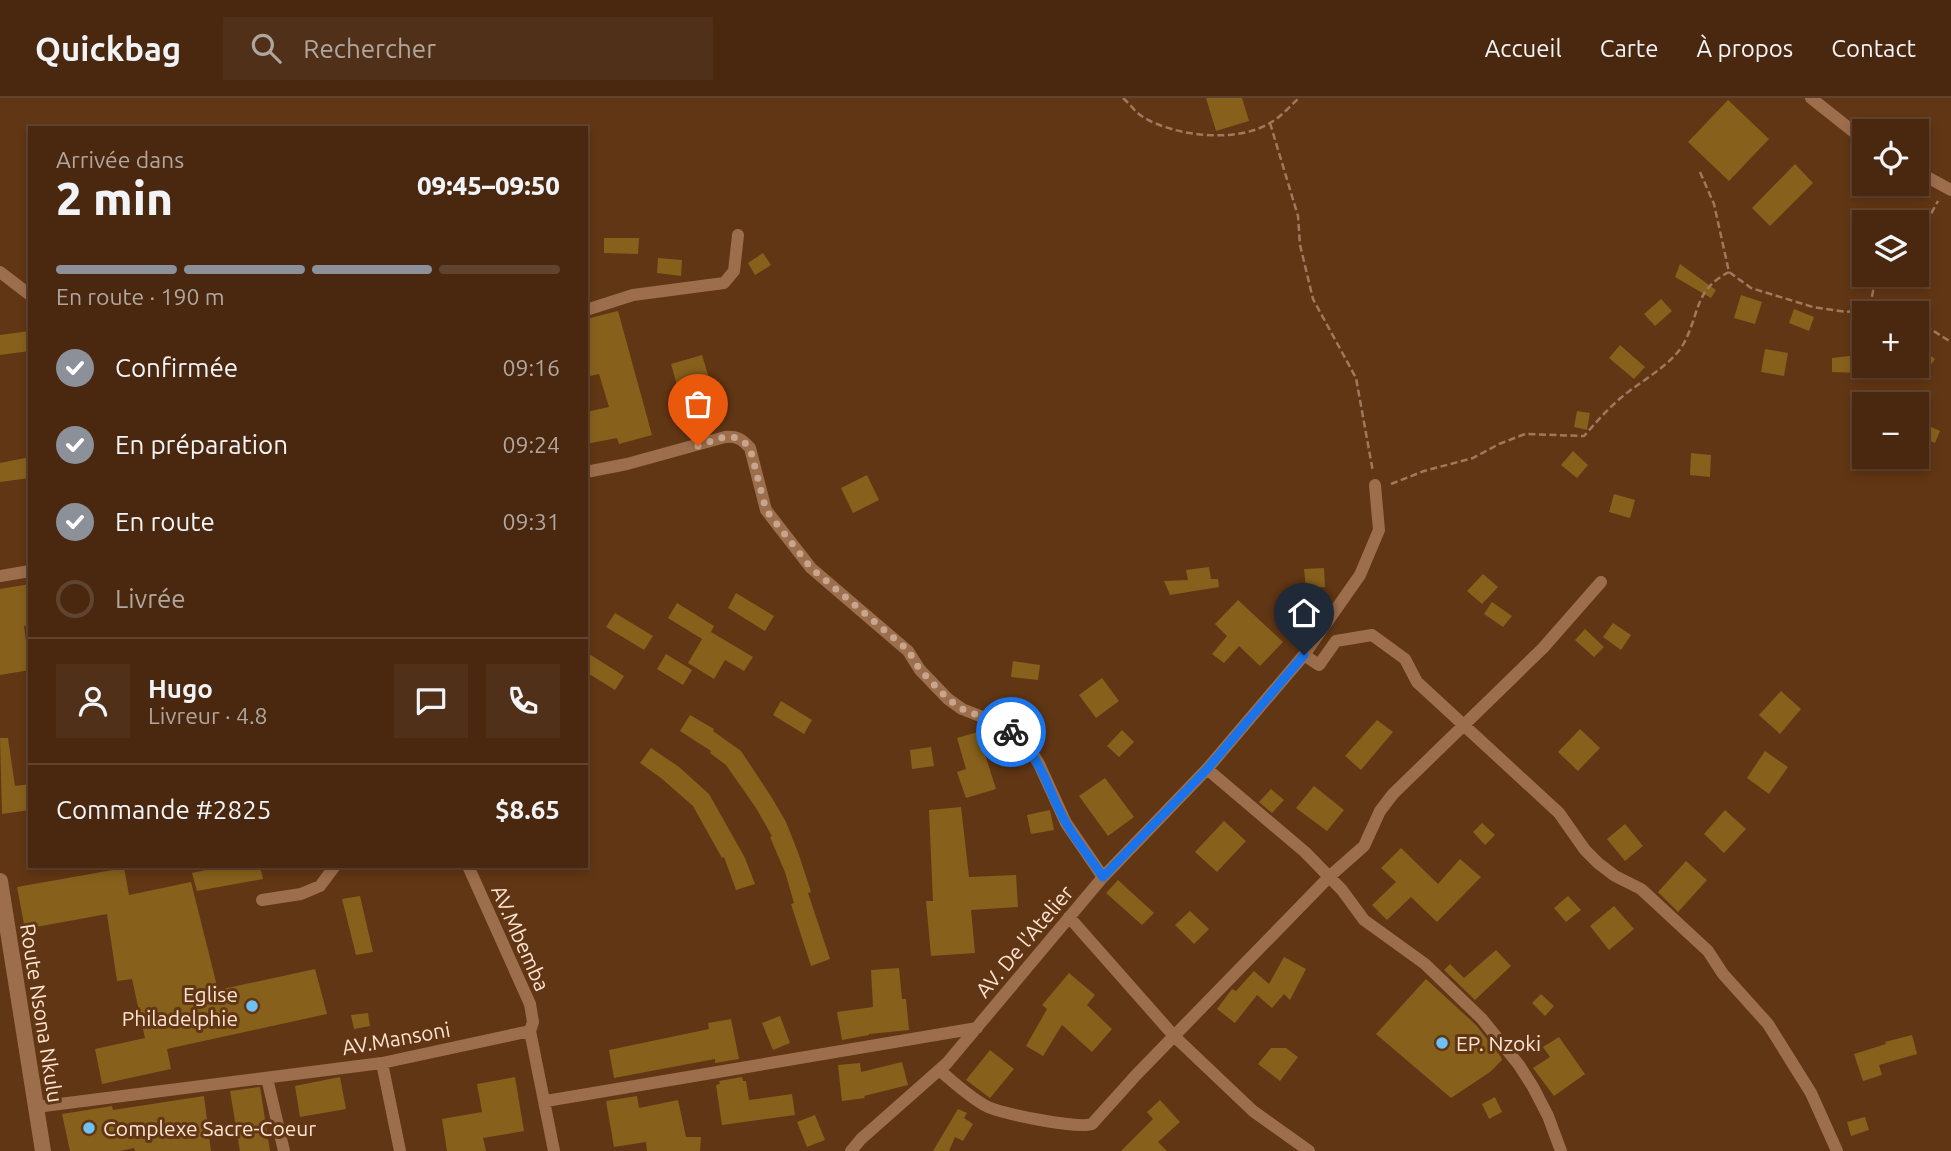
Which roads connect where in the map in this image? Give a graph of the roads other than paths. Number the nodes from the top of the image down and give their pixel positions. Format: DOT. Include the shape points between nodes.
graph roads {
  1 [pos="1811,98"];
  2 [pos="1852,130"];
  3 [pos="1929,178"];
  4 [pos="1948,189"];
  5 [pos="738,235"];
  6 [pos="0,272"];
  7 [pos="28,293"];
  8 [pos="588,309"];
  9 [pos="588,472"];
  10 [pos="1375,485"];
  11 [pos="28,571"];
  12 [pos="0,576"];
  13 [pos="1601,582"];
  14 [pos="1304,655"];
  15 [pos="1462,727"];
  16 [pos="1207,769"];
  17 [pos="334,868"];
  18 [pos="468,868"];
  19 [pos="1330,876"];
  20 [pos="1103,877"];
  21 [pos="0,881"];
  22 [pos="262,900"];
  23 [pos="1069,917"];
  24 [pos="977,1028"];
  25 [pos="530,1031"];
  26 [pos="1174,1036"];
  27 [pos="382,1063"];
  28 [pos="939,1070"];
  29 [pos="267,1078"];
  30 [pos="546,1101"];
  31 [pos="36,1107"];
  32 [pos="43,1151"];
  33 [pos="284,1151"];
  34 [pos="400,1151"];
  35 [pos="554,1151"];
  36 [pos="851,1151"];
  37 [pos="1309,1151"];
  38 [pos="1561,1151"];
  39 [pos="1837,1151"];
  1 -- 2 [label="street"];
  3 -- 4 [label="street"];
  5 -- 8 [label="street" via="734,271 724,283 633,295"];
  6 -- 7 [label="street"];
  9 -- 20 [label="street" via="737,436 750,448 766,510 811,568 908,650 948,699 1003,725 1029,747 1066,823"];
  10 -- 14 [label="street, AV. De l'Atelier" via="1379,530 1360,575"];
  11 -- 12 [label="street"];
  13 -- 15 [label="street" via="1544,648"];
  14 -- 15 [label="street" via="1319,665 1336,641 1372,635 1405,659 1417,682"];
  14 -- 16 [label="street, AV. De l'Atelier"];
  15 -- 19 [label="street" via="1393,794 1364,846"];
  15 -- 39 [label="street" via="1559,813 1598,863 1641,889 1709,951 1723,974 1768,1024 1811,1093"];
  16 -- 19 [label="street"];
  16 -- 20 [label="street, AV. De l'Atelier"];
  17 -- 22 [label="street" via="320,886"];
  18 -- 25 [label="street, AV.Mbemba" via="530,1004"];
  19 -- 26 [label="street"];
  19 -- 38 [label="street" via="1364,920 1425,964 1490,1030 1533,1087"];
  20 -- 23 [label="street, AV. De l'Atelier"];
  21 -- 31 [label="street, Route Nsona Nkulu"];
  23 -- 24 [label="street, AV. De l'Atelier"];
  23 -- 26 [label="street"];
  24 -- 28 [label="street, AV. De l'Atelier"];
  24 -- 30 [label="street"];
  25 -- 27 [label="street, AV.Mansoni"];
  25 -- 30 [label="street, AV.Mbemba"];
  26 -- 28 [label="street" via="1092,1124 1084,1126 987,1106"];
  26 -- 37 [label="street" via="1253,1111"];
  27 -- 29 [label="street, AV.Mansoni"];
  27 -- 34 [label="street"];
  28 -- 36 [label="street, AV. De l'Atelier"];
  29 -- 31 [label="street, AV.Mansoni"];
  29 -- 33 [label="street"];
  30 -- 35 [label="street, AV.Mbemba"];
  31 -- 32 [label="street, Route Nsona Nkulu"];
}
